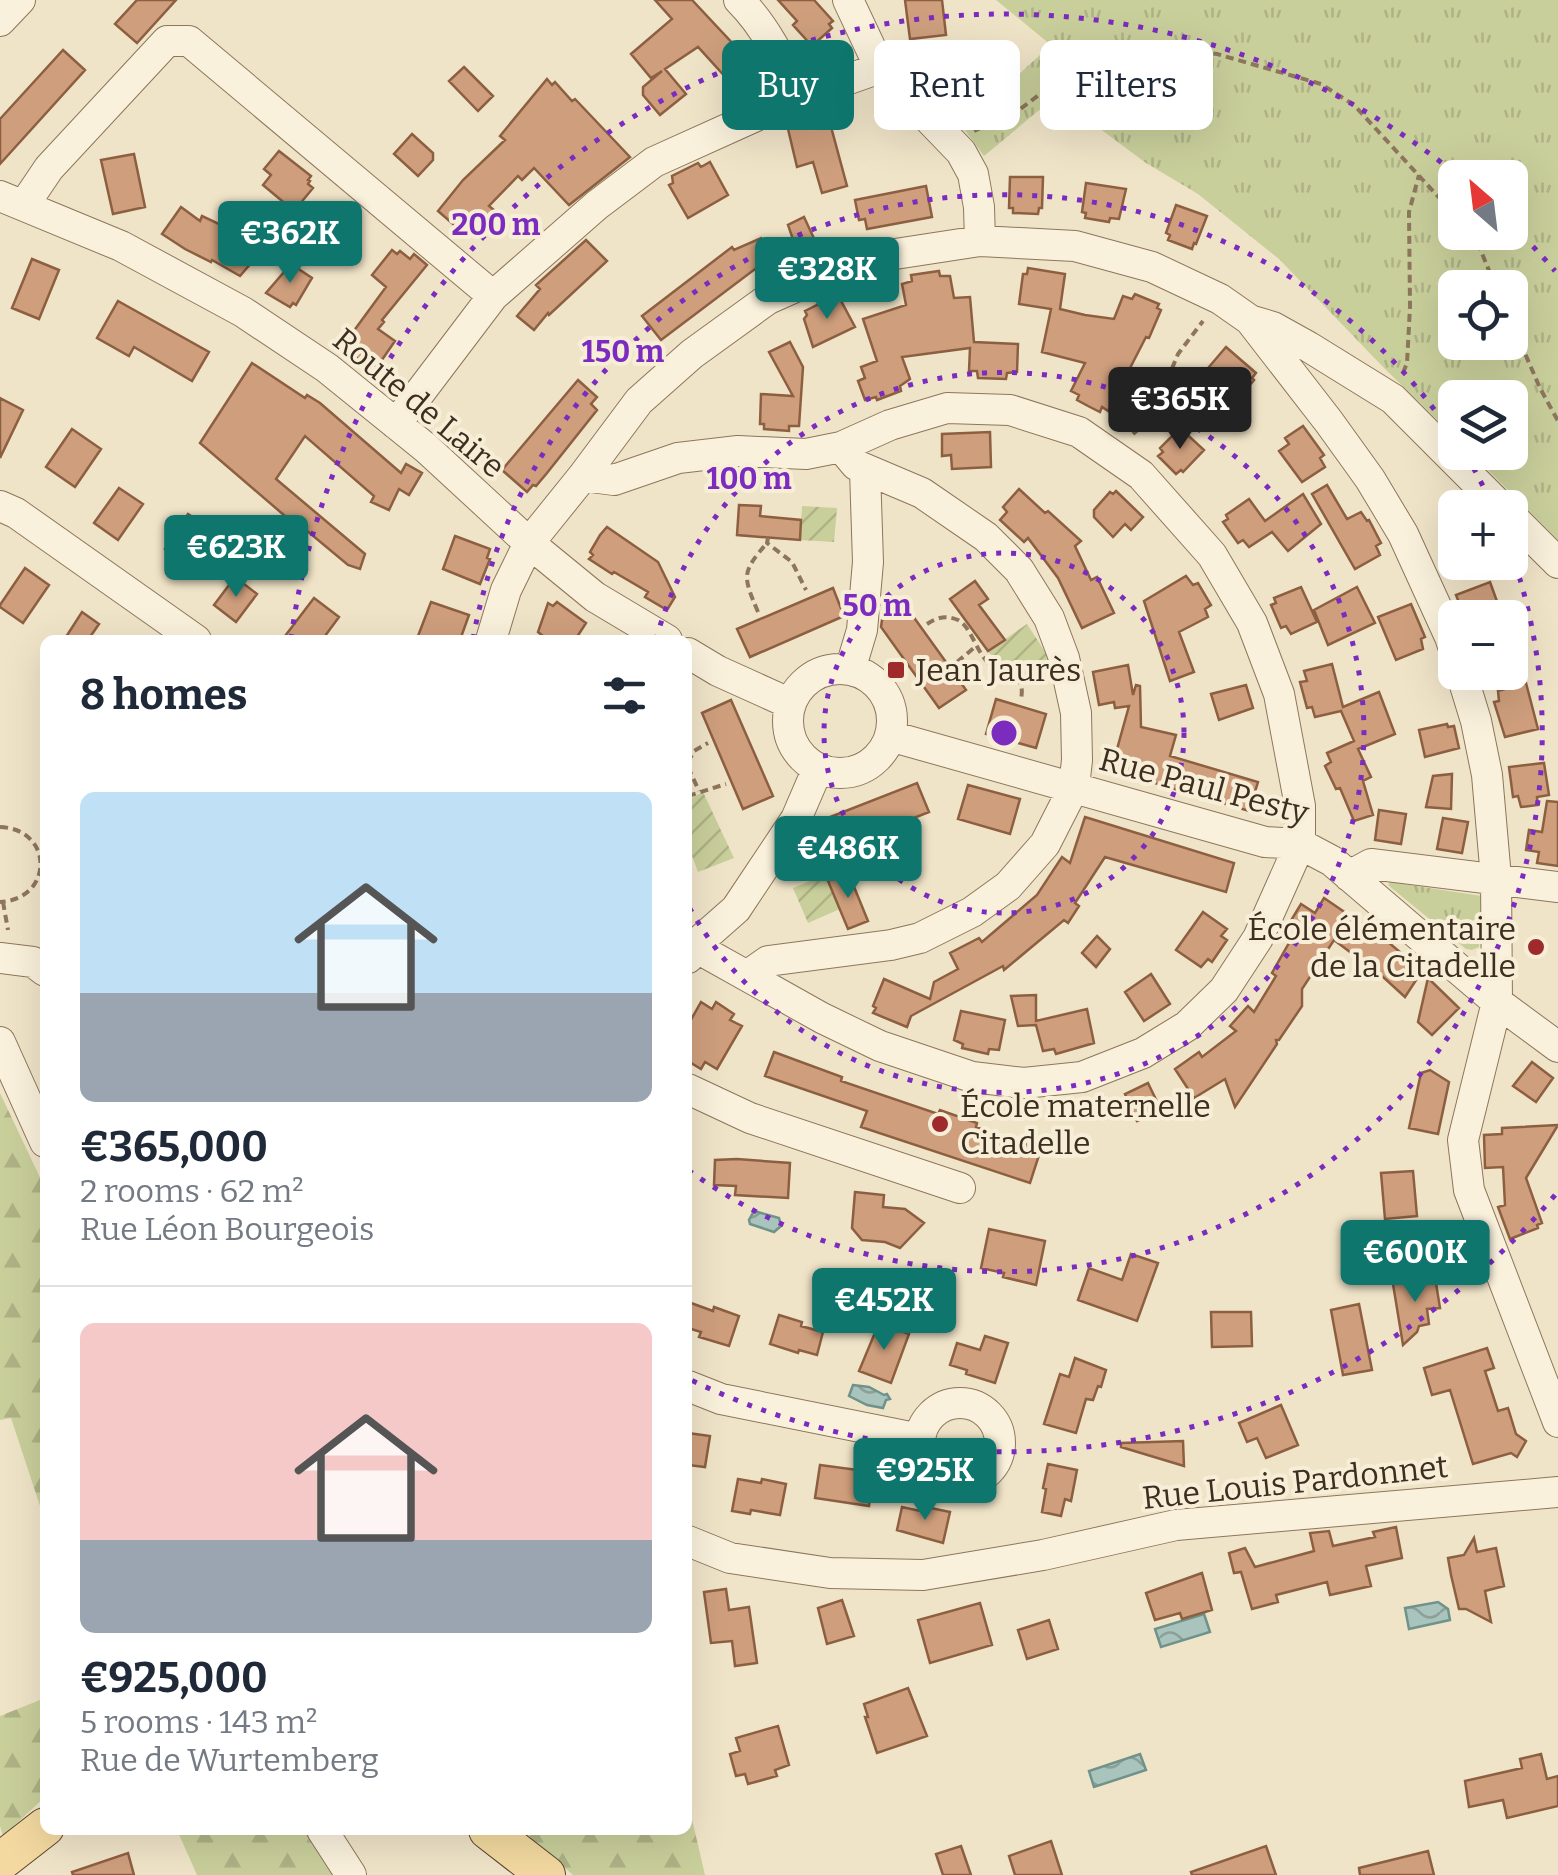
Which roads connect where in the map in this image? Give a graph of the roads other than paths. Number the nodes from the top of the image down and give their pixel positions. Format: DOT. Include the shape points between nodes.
graph roads {
  1 [pos="20,0"];
  2 [pos="739,0"];
  3 [pos="848,0"];
  4 [pos="0,21"];
  5 [pos="769,40"];
  6 [pos="874,55"];
  7 [pos="725,130"];
  8 [pos="940,130"];
  9 [pos="12,201"];
  10 [pos="980,241"];
  11 [pos="493,296"];
  12 [pos="1250,320"];
  13 [pos="396,424"];
  14 [pos="841,447"];
  15 [pos="865,470"];
  16 [pos="583,476"];
  17 [pos="1484,490"];
  18 [pos="0,506"];
  19 [pos="1528,533"];
  20 [pos="530,543"];
  21 [pos="1558,563"];
  22 [pos="1438,611"];
  23 [pos="189,635"];
  24 [pos="493,635"];
  25 [pos="658,635"];
  26 [pos="692,654"];
  27 [pos="850,670"];
  28 [pos="1467,690"];
  29 [pos="791,704"];
  30 [pos="890,736"];
  31 [pos="818,768"];
  32 [pos="1074,787"];
  33 [pos="1300,844"];
  34 [pos="1349,876"];
  35 [pos="1496,878"];
  36 [pos="1558,887"];
  37 [pos="692,947"];
  38 [pos="692,950"];
  39 [pos="0,958"];
  40 [pos="40,967"];
  41 [pos="748,975"];
  42 [pos="1497,1002"];
  43 [pos="0,1042"];
  44 [pos="1558,1047"];
  45 [pos="692,1091"];
  46 [pos="40,1131"];
  47 [pos="960,1188"];
  48 [pos="692,1388"];
  49 [pos="1553,1390"];
  50 [pos="1558,1422"];
  51 [pos="920,1438"];
  52 [pos="1558,1492"];
  53 [pos="692,1543"];
  54 [pos="40,1830"];
  55 [pos="325,1835"];
  56 [pos="494,1835"];
  57 [pos="0,1862"];
  58 [pos="351,1875"];
  59 [pos="546,1875"];
  1 -- 4 [label="street"];
  2 -- 5 [label="street"];
  3 -- 6 [label="street"];
  7 -- 11 [label="street" via="654,162"];
  8 -- 10 [label="street" via="973,174"];
  9 -- 11 [label="street" via="167,40 189,41"];
  9 -- 13 [label="street, Route de Laire" via="121,246 243,312"];
  10 -- 12 [label="street" via="1075,246 1152,267"];
  10 -- 16 [label="street" via="856,260 768,299 639,401"];
  11 -- 13 [label="street"];
  12 -- 17 [label="street" via="1393,399"];
  12 -- 22 [label="street" via="1370,479"];
  13 -- 20 [label="street, Route de Laire"];
  14 -- 15 [label="street"];
  14 -- 16 [label="street" via="806,454 738,450 678,458 614,480"];
  14 -- 33 [label="street" via="947,408 1010,410 1079,432 1141,475 1212,555 1252,623 1279,694 1300,806"];
  15 -- 27 [label="street" via="868,562 862,630"];
  15 -- 32 [label="street" via="922,493 986,537 1019,570 1064,658 1076,712"];
  16 -- 20 [label="street"];
  18 -- 23 [label="street"];
  19 -- 21 [label="street"];
  20 -- 24 [label="street"];
  20 -- 25 [label="street, Route de Laire" via="595,597"];
  26 -- 29 [label="street"];
  27 -- 29 [label="street" via="820,673"];
  27 -- 30 [label="street" via="879,687 892,718"];
  28 -- 35 [label="street" via="1487,775"];
  29 -- 31 [label="street" via="790,734"];
  30 -- 31 [label="street" via="870,764 853,772"];
  30 -- 32 [label="street, Rue Paul Pesty"];
  31 -- 37 [label="street" via="796,819 736,909"];
  32 -- 33 [label="street, Rue Paul Pesty" via="1265,842"];
  32 -- 41 [label="street" via="1045,844 1008,886 972,912 920,938 768,961"];
  33 -- 34 [label="street, Rue Paul Pesty"];
  33 -- 41 [label="street" via="1258,938 1224,990 1187,1026 1143,1054 1082,1077 1024,1083 972,1076 880,1046"];
  34 -- 35 [label="street" via="1371,864"];
  34 -- 42 [label="street, Rue Paul Pesty"];
  35 -- 36 [label="street"];
  35 -- 42 [label="street"];
  38 -- 41 [label="street"];
  39 -- 40 [label="street"];
  42 -- 44 [label="street, Rue Paul Pesty"];
  42 -- 49 [label="street" via="1463,1140 1468,1190"];
  43 -- 46 [label="street"];
  45 -- 47 [label="street" via="750,1118"];
  48 -- 51 [label="street" via="721,1400"];
  49 -- 50 [label="street"];
  52 -- 53 [label="street, Rue Louis Pardonnet" via="1176,1525 923,1576 830,1573 730,1558"];
  54 -- 57 [label="main road"];
  55 -- 58 [label="street"];
  56 -- 59 [label="main road"];
}
